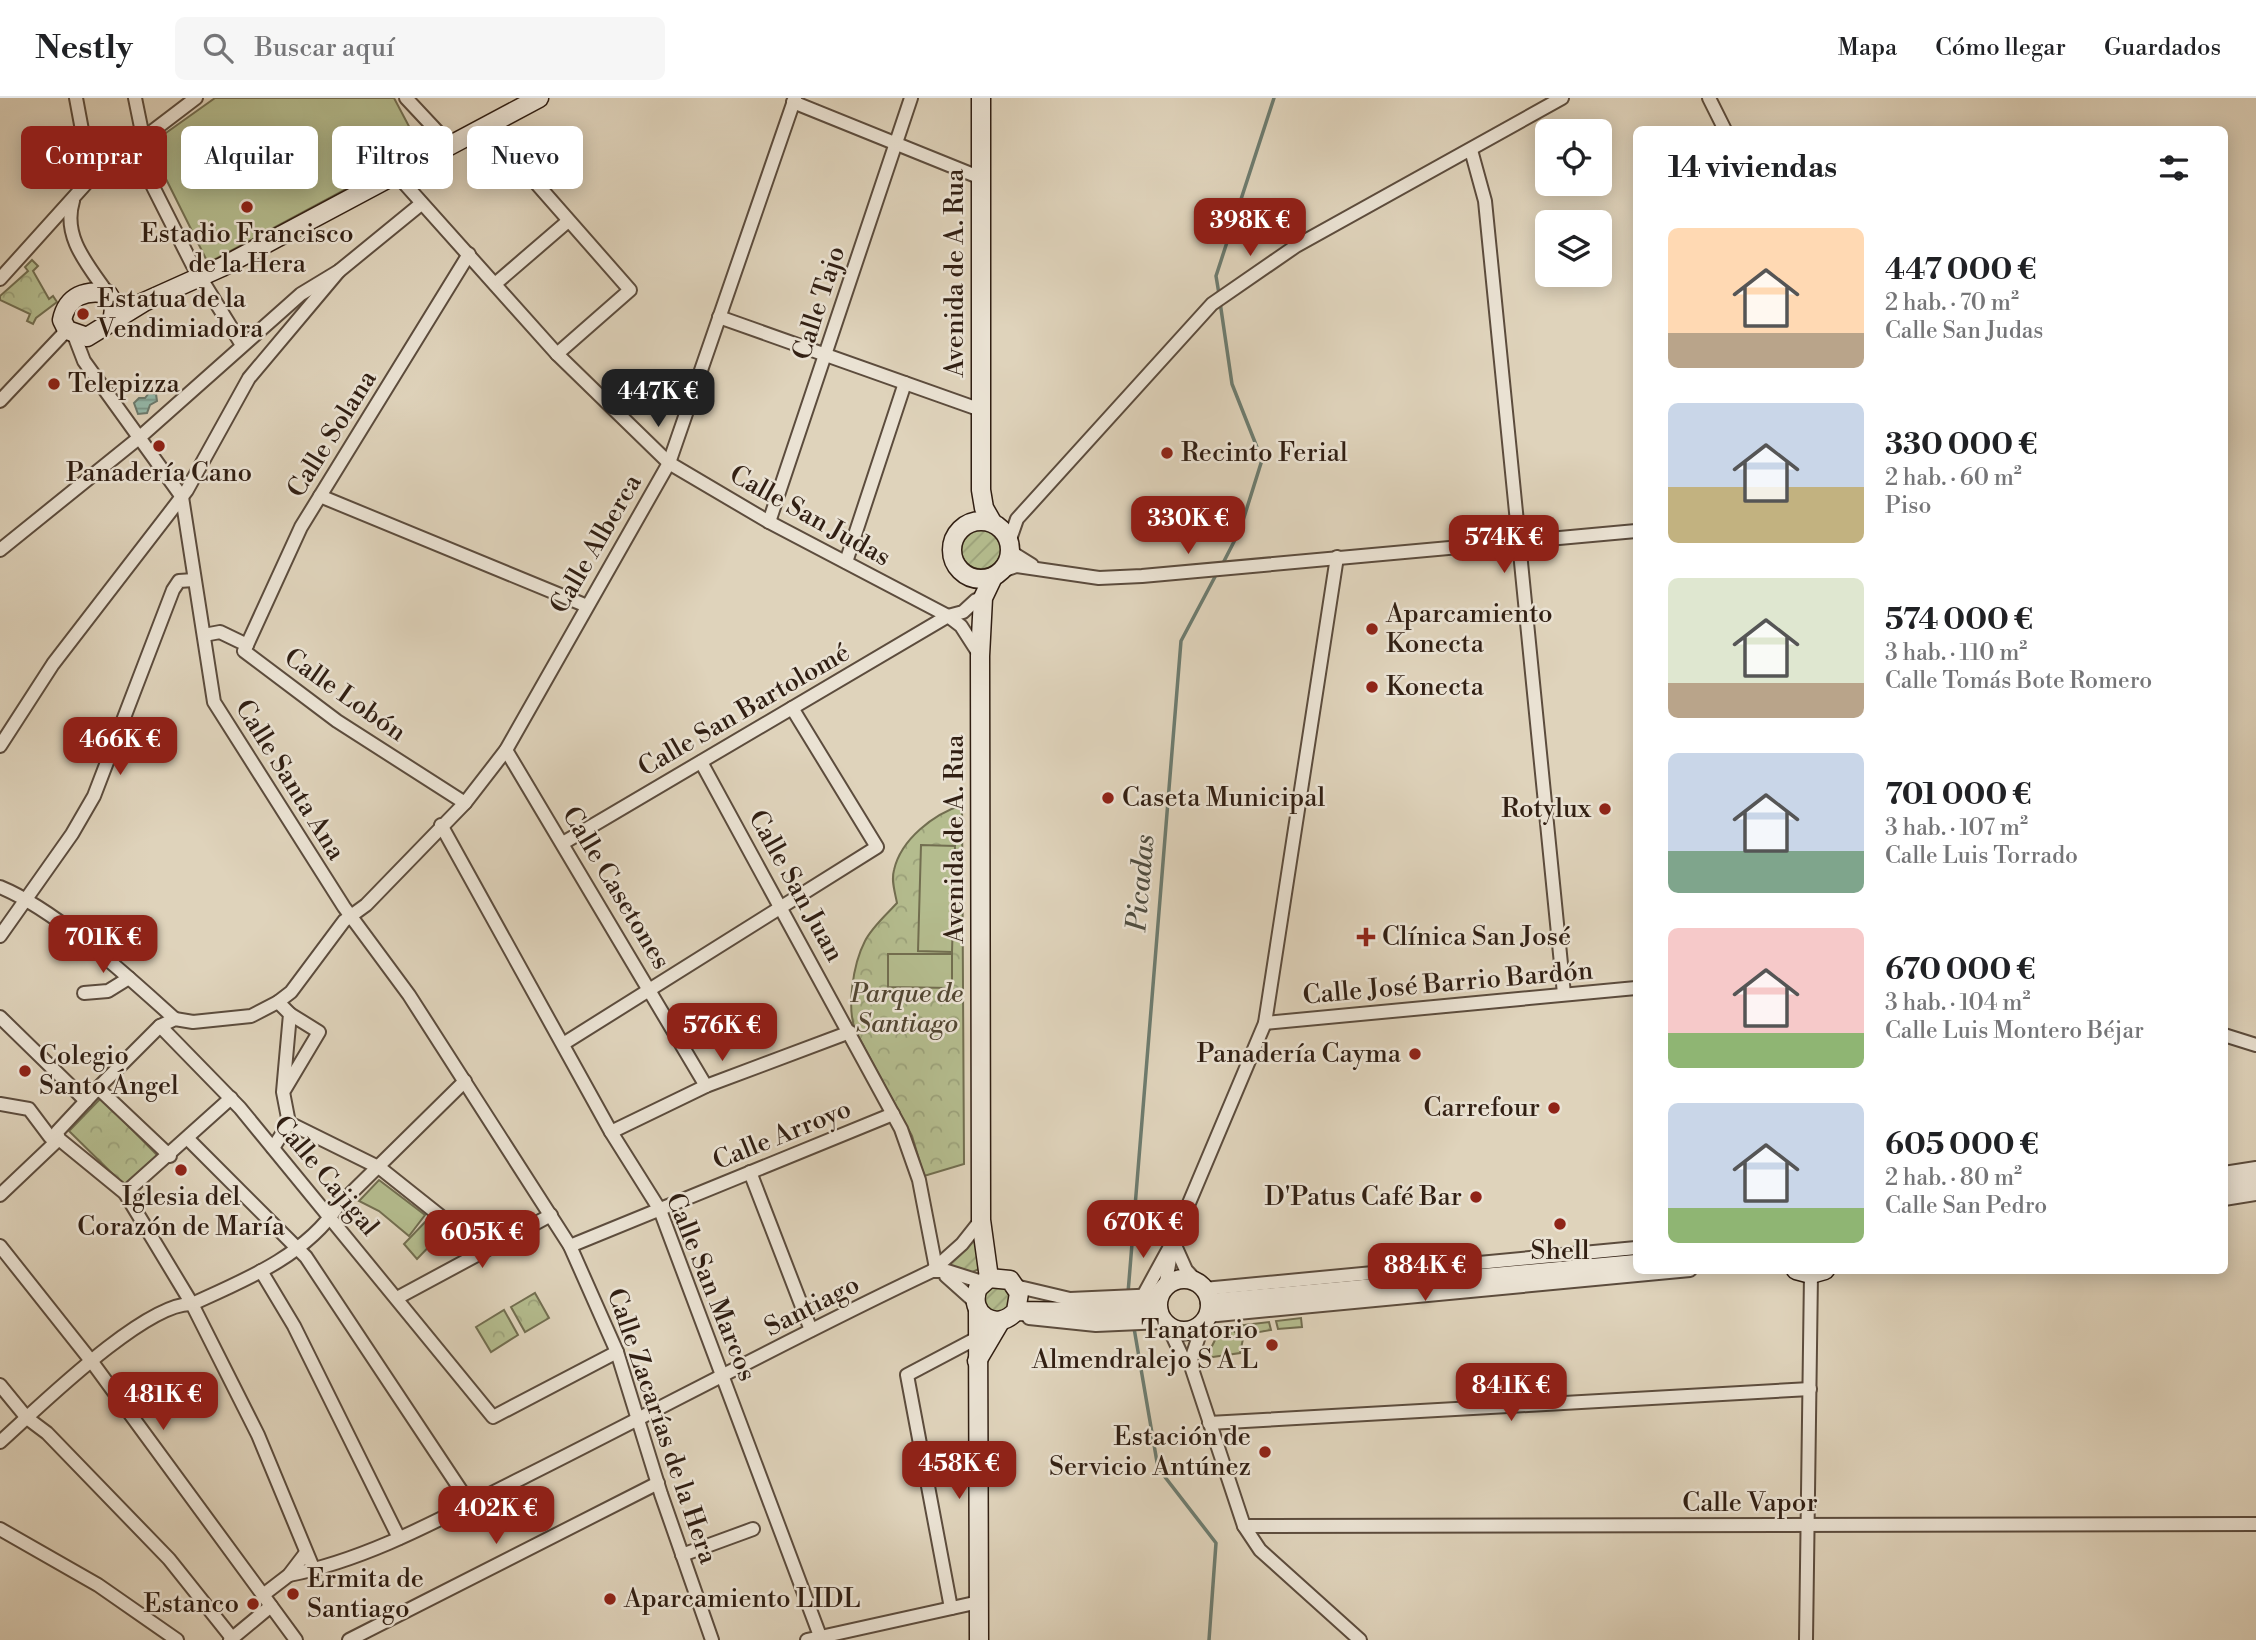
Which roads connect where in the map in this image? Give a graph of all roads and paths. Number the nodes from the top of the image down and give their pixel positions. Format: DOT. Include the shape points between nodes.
graph roads {
  1 [pos="76,98"];
  2 [pos="135,98"];
  3 [pos="196,98"];
  4 [pos="405,98"];
  5 [pos="539,98"];
  6 [pos="911,98"];
  7 [pos="981,98"];
  8 [pos="1562,98"];
  9 [pos="1709,98"];
  10 [pos="794,100"];
  11 [pos="81,126"];
  12 [pos="140,126"];
  13 [pos="157,126"];
  14 [pos="432,126"];
  15 [pos="486,126"];
  16 [pos="1722,126"];
  17 [pos="895,144"];
  18 [pos="1472,150"];
  19 [pos="981,178"];
  20 [pos="81,189"];
  21 [pos="152,189"];
  22 [pos="368,189"];
  23 [pos="408,189"];
  24 [pos="540,189"];
  25 [pos="73,198"];
  26 [pos="421,204"];
  27 [pos="568,222"];
  28 [pos="41,232"];
  29 [pos="73,239"];
  30 [pos="468,254"];
  31 [pos="83,256"];
  32 [pos="340,271"];
  33 [pos="1,273"];
  34 [pos="200,278"];
  35 [pos="495,284"];
  36 [pos="85,292"];
  37 [pos="107,294"];
  38 [pos="144,302"];
  39 [pos="719,317"];
  40 [pos="111,323"];
  41 [pos="76,334"];
  42 [pos="242,345"];
  43 [pos="557,354"];
  44 [pos="826,355"];
  45 [pos="905,383"];
  46 [pos="0,401"];
  47 [pos="981,410"];
  48 [pos="140,437"];
  49 [pos="669,463"];
  50 [pos="981,490"];
  51 [pos="320,496"];
  52 [pos="182,497"];
  53 [pos="1017,519"];
  54 [pos="769,522"];
  55 [pos="969,523"];
  56 [pos="994,524"];
  57 [pos="1633,531"];
  58 [pos="1518,542"];
  59 [pos="1010,547"];
  60 [pos="0,550"];
  61 [pos="1337,556"];
  62 [pos="846,562"];
  63 [pos="1036,567"];
  64 [pos="997,574"];
  65 [pos="970,578"];
  66 [pos="194,580"];
  67 [pos="976,600"];
  68 [pos="587,606"];
  69 [pos="948,617"];
  70 [pos="961,626"];
  71 [pos="981,626"];
  72 [pos="204,635"];
  73 [pos="247,645"];
  74 [pos="980,656"];
  75 [pos="792,708"];
  76 [pos="0,746"];
  77 [pos="506,750"];
  78 [pos="701,762"];
  79 [pos="465,803"];
  80 [pos="441,825"];
  81 [pos="562,843"];
  82 [pos="0,887"];
  83 [pos="25,897"];
  84 [pos="780,905"];
  85 [pos="351,915"];
  86 [pos="0,936"];
  87 [pos="129,978"];
  88 [pos="650,988"];
  89 [pos="1633,988"];
  90 [pos="84,993"];
  91 [pos="1564,994"];
  92 [pos="278,1002"];
  93 [pos="290,1014"];
  94 [pos="0,1017"];
  95 [pos="175,1019"];
  96 [pos="192,1022"];
  97 [pos="1265,1023"];
  98 [pos="160,1026"];
  99 [pos="850,1032"];
  100 [pos="2228,1035"];
  101 [pos="173,1040"];
  102 [pos="563,1044"];
  103 [pos="2256,1045"];
  104 [pos="465,1081"];
  105 [pos="706,1086"];
  106 [pos="98,1088"];
  107 [pos="283,1092"];
  108 [pos="231,1098"];
  109 [pos="86,1101"];
  110 [pos="0,1104"];
  111 [pos="893,1114"];
  112 [pos="289,1123"];
  113 [pos="611,1132"];
  114 [pos="59,1139"];
  115 [pos="188,1139"];
  116 [pos="273,1147"];
  117 [pos="170,1157"];
  118 [pos="380,1168"];
  119 [pos="2256,1168"];
  120 [pos="750,1172"];
  121 [pos="2228,1172"];
  122 [pos="2256,1181"];
  123 [pos="2228,1185"];
  124 [pos="125,1194"];
  125 [pos="2256,1194"];
  126 [pos="0,1195"];
  127 [pos="2228,1198"];
  128 [pos="660,1210"];
  129 [pos="551,1214"];
  130 [pos="331,1217"];
  131 [pos="981,1220"];
  132 [pos="1173,1241"];
  133 [pos="570,1245"];
  134 [pos="0,1246"];
  135 [pos="297,1248"];
  136 [pos="1633,1248"];
  137 [pos="483,1250"];
  138 [pos="1633,1264"];
  139 [pos="934,1270"];
  140 [pos="261,1271"];
  141 [pos="1633,1274"];
  142 [pos="1810,1274"];
  143 [pos="986,1280"];
  144 [pos="1014,1286"];
  145 [pos="397,1298"];
  146 [pos="1205,1303"];
  147 [pos="192,1304"];
  148 [pos="976,1306"];
  149 [pos="1145,1308"];
  150 [pos="1051,1309"];
  151 [pos="1009,1317"];
  152 [pos="811,1330"];
  153 [pos="977,1338"];
  154 [pos="617,1352"];
  155 [pos="977,1361"];
  156 [pos="92,1362"];
  157 [pos="1190,1363"];
  158 [pos="724,1377"];
  159 [pos="0,1385"];
  160 [pos="1810,1389"];
  161 [pos="27,1418"];
  162 [pos="638,1422"];
  163 [pos="1209,1423"];
  164 [pos="0,1442"];
  165 [pos="658,1483"];
  166 [pos="470,1504"];
  167 [pos="2256,1524"];
  168 [pos="1809,1525"];
  169 [pos="1244,1526"];
  170 [pos="752,1529"];
  171 [pos="0,1530"];
  172 [pos="400,1538"];
  173 [pos="304,1554"];
  174 [pos="682,1555"];
  175 [pos="314,1570"];
  176 [pos="289,1575"];
  177 [pos="262,1594"];
  178 [pos="979,1602"];
  179 [pos="271,1606"];
  180 [pos="951,1608"];
  181 [pos="820,1636"];
  182 [pos="231,1639"];
  183 [pos="177,1640"];
  184 [pos="296,1640"];
  185 [pos="349,1640"];
  186 [pos="712,1640"];
  187 [pos="807,1640"];
  188 [pos="979,1640"];
  189 [pos="1360,1640"];
  190 [pos="1806,1640"];
  1 -- 11 [label="street"];
  2 -- 12 [label="street"];
  3 -- 13 [label="street"];
  4 -- 14 [label="street"];
  5 -- 15 [label="street"];
  6 -- 17 [label="street, Calle Tajo"];
  7 -- 19 [label="street, Avenida de A. Rua"];
  8 -- 18 [label="street"];
  9 -- 16 [label="street"];
  10 -- 17 [label="street"];
  10 -- 39 [label="street, Calle Alberca"];
  17 -- 19 [label="street"];
  17 -- 44 [label="street, Calle Tajo"];
  18 -- 53 [label="street" via="1407,181 1296,246 1212,304"];
  18 -- 58 [label="street" via="1485,201"];
  19 -- 47 [label="street, Avenida de A. Rua"];
  20 -- 25 [label="street"];
  21 -- 34 [label="street"];
  22 -- 34 [label="street"];
  23 -- 26 [label="street, Calle San Judas"];
  24 -- 27 [label="street"];
  25 -- 28 [label="street"];
  25 -- 29 [label="street" via="68,217"];
  26 -- 30 [label="street, Calle San Judas"];
  26 -- 32 [label="street"];
  27 -- 35 [label="street"];
  27 -- 43 [label="street" via="630,290"];
  28 -- 29 [label="street" via="57,229"];
  28 -- 33 [label="street"];
  29 -- 31 [label="street"];
  30 -- 35 [label="street, Calle San Judas"];
  30 -- 51 [label="street, Calle Solana"];
  31 -- 36 [label="street" via="88,277"];
  31 -- 37 [label="street"];
  32 -- 42 [label="street" via="301,294"];
  32 -- 52 [label="street" via="249,378"];
  34 -- 38 [label="street"];
  34 -- 42 [label="street"];
  35 -- 43 [label="street, Calle San Judas"];
  36 -- 37 [label="street"];
  36 -- 41 [label="street" via="69,302 62,320"];
  37 -- 38 [label="street"];
  37 -- 40 [label="street" via="114,307"];
  38 -- 40 [label="street"];
  39 -- 44 [label="street"];
  39 -- 49 [label="street, Calle Alberca"];
  40 -- 41 [label="street"];
  41 -- 46 [label="street"];
  41 -- 48 [label="street" via="82,355"];
  42 -- 48 [label="street"];
  43 -- 49 [label="street, Calle San Judas"];
  44 -- 45 [label="street"];
  44 -- 54 [label="street, Calle Tajo"];
  45 -- 47 [label="street"];
  45 -- 62 [label="street"];
  47 -- 50 [label="street, Avenida de A. Rua"];
  48 -- 52 [label="street"];
  48 -- 60 [label="street"];
  49 -- 54 [label="street, Calle San Judas"];
  49 -- 68 [label="street, Calle Alberca"];
  50 -- 55 [label="street, Avenida de A. Rua"];
  50 -- 56 [label="street, Avenida de A. Rua" via="984,508"];
  51 -- 68 [label="street"];
  51 -- 73 [label="street, Calle Solana"];
  52 -- 66 [label="street, Calle Santa Ana"];
  52 -- 76 [label="street" via="53,664"];
  53 -- 56 [label="street"];
  53 -- 59 [label="street"];
  54 -- 62 [label="street, Calle San Judas"];
  55 -- 56 [label="street"];
  55 -- 65 [label="street" via="953,539 951,551 953,562"];
  56 -- 59 [label="street"];
  57 -- 58 [label="street"];
  58 -- 61 [label="street"];
  58 -- 91 [label="street"];
  59 -- 63 [label="street"];
  59 -- 64 [label="street"];
  61 -- 63 [label="street" via="1099,578"];
  61 -- 97 [label="street"];
  62 -- 69 [label="street, Calle San Judas"];
  63 -- 64 [label="street" via="1016,566"];
  64 -- 65 [label="street"];
  64 -- 71 [label="street, Avenida de A. Rua" via="983,598"];
  65 -- 67 [label="street, Avenida de A. Rua"];
  66 -- 72 [label="street, Calle Santa Ana"];
  66 -- 83 [label="street" via="179,581 173,590 84,816"];
  67 -- 69 [label="street" via="963,612"];
  67 -- 71 [label="street, Avenida de A. Rua"];
  68 -- 77 [label="street, Calle Alberca"];
  69 -- 70 [label="street, Calle San Judas"];
  69 -- 75 [label="street, Calle San Bartolomé"];
  70 -- 71 [label="street"];
  70 -- 74 [label="street, Calle San Judas"];
  71 -- 74 [label="street, Avenida de A. Rua"];
  72 -- 73 [label="street, Calle Lobón" via="220,632"];
  72 -- 85 [label="street, Calle Santa Ana" via="214,702"];
  73 -- 79 [label="street, Calle Lobón" via="244,651 337,721"];
  74 -- 131 [label="street, Avenida de A. Rua"];
  75 -- 78 [label="street, Calle San Bartolomé"];
  75 -- 84 [label="street" via="877,847"];
  77 -- 79 [label="street, Calle Alberca"];
  77 -- 81 [label="street, Calle Casetones"];
  78 -- 81 [label="street, Calle San Bartolomé"];
  78 -- 84 [label="street, Calle San Juan"];
  79 -- 80 [label="street, Calle Alberca"];
  80 -- 85 [label="street, Calle Alberca" via="366,905"];
  80 -- 102 [label="street, Calle San Marcos"];
  81 -- 88 [label="street, Calle Casetones"];
  82 -- 83 [label="street"];
  83 -- 86 [label="street"];
  83 -- 87 [label="street"];
  84 -- 88 [label="street"];
  84 -- 99 [label="street, Calle San Juan"];
  85 -- 92 [label="street, Calle Alberca" via="291,992"];
  85 -- 104 [label="street, Calle Zacarías de la Hera"];
  87 -- 90 [label="street" via="108,991"];
  87 -- 95 [label="street"];
  88 -- 102 [label="street"];
  88 -- 105 [label="street, Calle Casetones"];
  89 -- 91 [label="street, Calle José Barrio Bardón"];
  91 -- 97 [label="street, Calle José Barrio Bardón"];
  92 -- 93 [label="street"];
  92 -- 96 [label="street" via="251,1016"];
  93 -- 107 [label="street"];
  93 -- 107 [label="street" via="319,1032"];
  94 -- 109 [label="street"];
  95 -- 96 [label="street"];
  95 -- 98 [label="street"];
  96 -- 101 [label="street"];
  97 -- 132 [label="street"];
  98 -- 101 [label="street, Calle Cajigal"];
  98 -- 106 [label="street"];
  99 -- 105 [label="street"];
  99 -- 111 [label="street, Calle San Juan"];
  100 -- 103 [label="street"];
  101 -- 108 [label="street, Calle Cajigal"];
  102 -- 113 [label="street, Calle San Marcos"];
  104 -- 118 [label="street"];
  104 -- 129 [label="street, Calle Zacarías de la Hera"];
  105 -- 113 [label="street"];
  106 -- 109 [label="street"];
  106 -- 117 [label="street"];
  107 -- 112 [label="street"];
  108 -- 115 [label="street"];
  108 -- 116 [label="street, Calle Cajigal"];
  109 -- 114 [label="street" via="59,1128"];
  110 -- 114 [label="street" via="29,1109 50,1137"];
  111 -- 120 [label="street, Calle Arroyo"];
  111 -- 139 [label="street, Calle San Juan" via="919,1180"];
  112 -- 116 [label="street"];
  112 -- 118 [label="street"];
  113 -- 128 [label="street, Calle San Marcos"];
  114 -- 124 [label="street"];
  114 -- 126 [label="street"];
  115 -- 117 [label="street"];
  115 -- 135 [label="street"];
  116 -- 130 [label="street, Calle Cajigal"];
  117 -- 124 [label="street"];
  118 -- 130 [label="street"];
  118 -- 137 [label="street"];
  119 -- 121 [label="street"];
  120 -- 128 [label="street, Calle Arroyo"];
  120 -- 152 [label="street"];
  122 -- 123 [label="street"];
  124 -- 147 [label="street"];
  125 -- 127 [label="street"];
  128 -- 133 [label="street, Calle Arroyo"];
  128 -- 158 [label="street, Calle San Marcos"];
  129 -- 133 [label="street, Calle Zacarías de la Hera"];
  129 -- 137 [label="street"];
  130 -- 135 [label="street"];
  130 -- 145 [label="street, Calle Cajigal"];
  131 -- 139 [label="street, Santiago"];
  131 -- 143 [label="street, Avenida de A. Rua"];
  131 -- 144 [label="street, Avenida de A. Rua"];
  132 -- 146 [label="street"];
  132 -- 149 [label="street"];
  132 -- 149 [label="street"];
  133 -- 154 [label="street, Calle Zacarías de la Hera"];
  134 -- 156 [label="street"];
  135 -- 140 [label="street"];
  135 -- 166 [label="street"];
  136 -- 146 [label="street"];
  137 -- 145 [label="street"];
  138 -- 146 [label="street"];
  139 -- 143 [label="street"];
  139 -- 148 [label="street"];
  139 -- 152 [label="street, Santiago"];
  140 -- 147 [label="street"];
  140 -- 172 [label="street" via="294,1326"];
  141 -- 146 [label="street"];
  142 -- 160 [label="street"];
  143 -- 144 [label="street"];
  143 -- 148 [label="street"];
  144 -- 149 [label="street" via="1070,1299"];
  144 -- 150 [label="street"];
  144 -- 151 [label="street"];
  145 -- 154 [label="street, Calle Cajigal" via="493,1418"];
  146 -- 149 [label="street" via="1182,1279"];
  146 -- 149 [label="street" via="1191,1331 1175,1330"];
  146 -- 157 [label="street"];
  147 -- 156 [label="street" via="184,1303 146,1320"];
  147 -- 173 [label="street" via="258,1435"];
  148 -- 151 [label="street" via="987,1320"];
  148 -- 153 [label="street"];
  149 -- 150 [label="street" via="1086,1313"];
  149 -- 151 [label="street" via="1096,1325"];
  149 -- 157 [label="street"];
  150 -- 151 [label="street"];
  151 -- 155 [label="street"];
  152 -- 158 [label="street, Santiago"];
  153 -- 155 [label="street"];
  153 -- 180 [label="street" via="907,1375"];
  154 -- 162 [label="street, Calle Zacarías de la Hera"];
  155 -- 178 [label="street"];
  156 -- 161 [label="street"];
  156 -- 177 [label="street"];
  157 -- 163 [label="street"];
  158 -- 162 [label="street, Santiago"];
  158 -- 181 [label="street, Calle San Marcos"];
  159 -- 161 [label="street"];
  160 -- 163 [label="street"];
  160 -- 168 [label="street"];
  161 -- 164 [label="street"];
  161 -- 182 [label="street" via="169,1559"];
  162 -- 165 [label="street, Calle Zacarías de la Hera"];
  162 -- 166 [label="street, Santiago"];
  163 -- 169 [label="street"];
  165 -- 174 [label="street, Calle Zacarías de la Hera"];
  165 -- 185 [label="street"];
  166 -- 172 [label="street, Santiago"];
  167 -- 168 [label="street, Calle Vapor"];
  168 -- 169 [label="street, Calle Vapor"];
  168 -- 190 [label="street"];
  169 -- 189 [label="street" via="1260,1550"];
  170 -- 174 [label="street"];
  171 -- 183 [label="street" via="98,1585"];
  172 -- 175 [label="street, Santiago"];
  173 -- 175 [label="street"];
  173 -- 176 [label="street"];
  174 -- 186 [label="street, Calle Zacarías de la Hera"];
  175 -- 176 [label="street, Santiago"];
  176 -- 177 [label="street"];
  177 -- 179 [label="street"];
  178 -- 180 [label="street"];
  178 -- 188 [label="street"];
  179 -- 182 [label="street"];
  179 -- 184 [label="street"];
  180 -- 181 [label="street"];
  181 -- 187 [label="street"];
}
